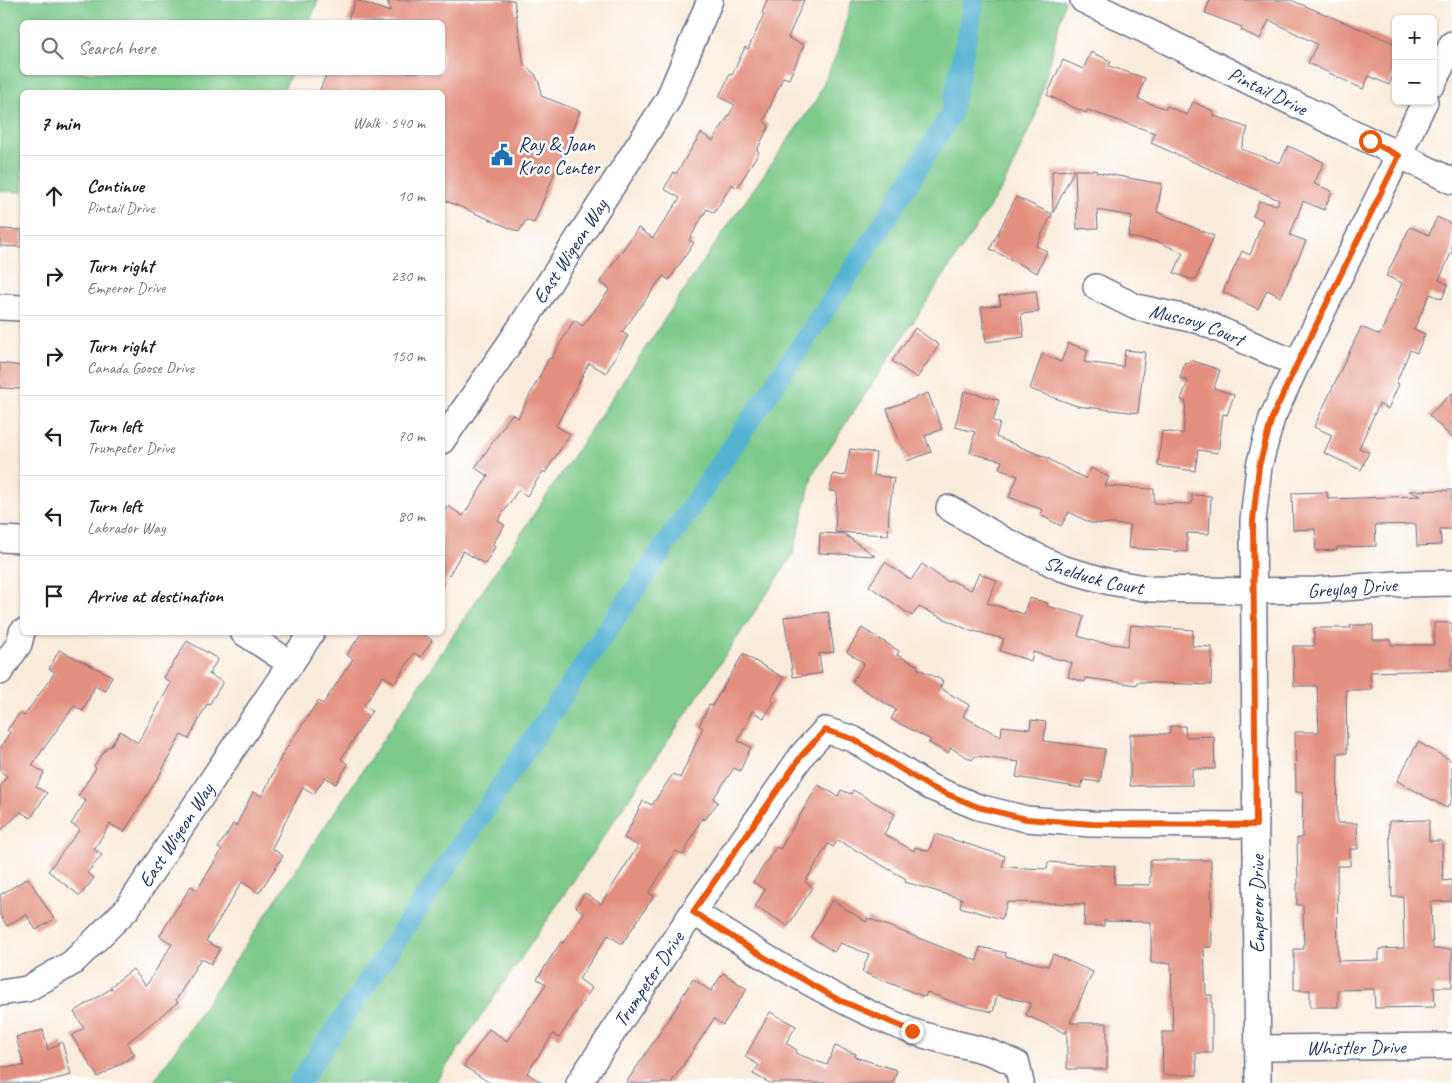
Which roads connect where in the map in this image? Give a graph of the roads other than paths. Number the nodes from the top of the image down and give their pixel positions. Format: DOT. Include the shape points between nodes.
graph roads {
  1 [pos="710,0"];
  2 [pos="1084,0"];
  3 [pos="1452,44"];
  4 [pos="1437,75"];
  5 [pos="1423,105"];
  6 [pos="1399,156"];
  7 [pos="1452,181"];
  8 [pos="1096,287"];
  9 [pos="0,307"];
  10 [pos="20,308"];
  11 [pos="1297,364"];
  12 [pos="445,437"];
  13 [pos="949,508"];
  14 [pos="0,539"];
  15 [pos="20,540"];
  16 [pos="1452,583"];
  17 [pos="1254,591"];
  18 [pos="21,635"];
  19 [pos="248,635"];
  20 [pos="310,635"];
  21 [pos="291,664"];
  22 [pos="0,672"];
  23 [pos="1256,825"];
  24 [pos="693,912"];
  25 [pos="0,993"];
  26 [pos="1452,1046"];
  27 [pos="1258,1048"];
  28 [pos="579,1083"];
  29 [pos="1021,1083"];
  30 [pos="1258,1083"];
  1 -- 12 [label="street, East Wigeon Way" via="668,100"];
  2 -- 6 [label="street, Pintail Drive"];
  3 -- 4 [label="street"];
  5 -- 6 [label="street, Emperor Drive"];
  6 -- 7 [label="street, Pintail Drive"];
  6 -- 11 [label="street, Emperor Drive"];
  8 -- 11 [label="street, Muscovy Court" via="1136,307 1200,321"];
  9 -- 10 [label="street"];
  11 -- 17 [label="street, Emperor Drive" via="1272,418 1259,466 1253,521"];
  13 -- 17 [label="street, Shelduck Court" via="1062,568 1110,582 1150,589"];
  14 -- 15 [label="street"];
  16 -- 17 [label="street, Greylag Drive"];
  17 -- 23 [label="street, Emperor Drive"];
  18 -- 22 [label="street"];
  19 -- 21 [label="street"];
  20 -- 21 [label="street, East Wigeon Way"];
  21 -- 25 [label="street, East Wigeon Way" via="127,909 72,963 27,989"];
  23 -- 24 [label="street, Trumpeter Drive" via="1092,824 1026,819 978,807 930,787 853,739 825,730 802,755"];
  23 -- 27 [label="street, Emperor Drive"];
  24 -- 28 [label="street, Trumpeter Drive"];
  24 -- 29 [label="street" via="837,999 912,1031 989,1052 1017,1064"];
  26 -- 27 [label="street, Whistler Drive"];
  27 -- 30 [label="street, Emperor Drive"];
}
